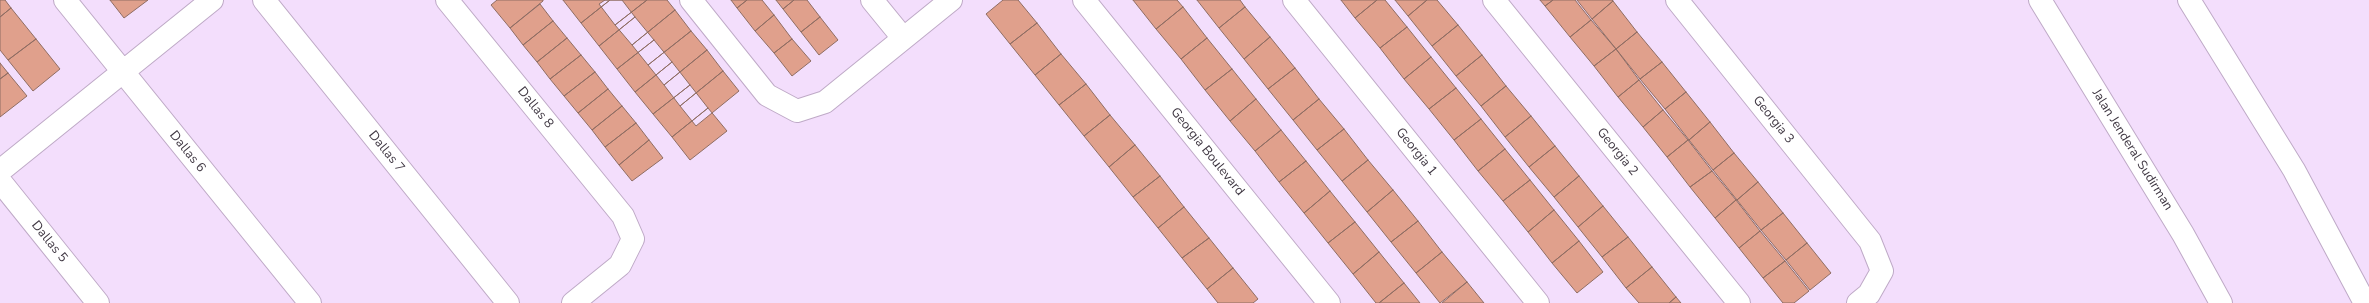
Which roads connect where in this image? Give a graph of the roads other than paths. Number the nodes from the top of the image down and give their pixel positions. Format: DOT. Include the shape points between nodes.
graph roads {
  1 [pos="65,0"];
  2 [pos="212,0"];
  3 [pos="264,0"];
  4 [pos="448,0"];
  5 [pos="691,0"];
  6 [pos="872,0"];
  7 [pos="951,0"];
  8 [pos="1084,0"];
  9 [pos="1294,0"];
  10 [pos="1494,0"];
  11 [pos="1677,0"];
  12 [pos="2040,0"];
  13 [pos="2189,0"];
  14 [pos="903,38"];
  15 [pos="123,72"];
  16 [pos="0,171"];
  17 [pos="0,181"];
  18 [pos="98,303"];
  19 [pos="310,303"];
  20 [pos="508,303"];
  21 [pos="573,303"];
  22 [pos="1329,303"];
  23 [pos="1538,303"];
  24 [pos="1739,303"];
  25 [pos="1858,303"];
  26 [pos="2221,303"];
  27 [pos="2365,303"];
  1 -- 15 [label="street, Dallas 6"];
  2 -- 15 [label="street"];
  3 -- 20 [label="street, Dallas 7"];
  4 -- 21 [label="street, Dallas 8" via="623,216 633,239 620,265"];
  5 -- 14 [label="street" via="767,95 797,111 825,102"];
  6 -- 14 [label="street"];
  7 -- 14 [label="street"];
  8 -- 22 [label="street, Georgia Boulevard"];
  9 -- 23 [label="street, Georgia 1"];
  10 -- 24 [label="street, Georgia 2"];
  11 -- 25 [label="street, Georgia 3" via="1870,241 1882,271 1869,294"];
  12 -- 26 [label="street, Jalan Jenderal Sudirman" via="2184,234"];
  13 -- 27 [label="street" via="2294,170"];
  15 -- 16 [label="street"];
  15 -- 19 [label="street, Dallas 6"];
  17 -- 18 [label="street, Dallas 5"];
}
